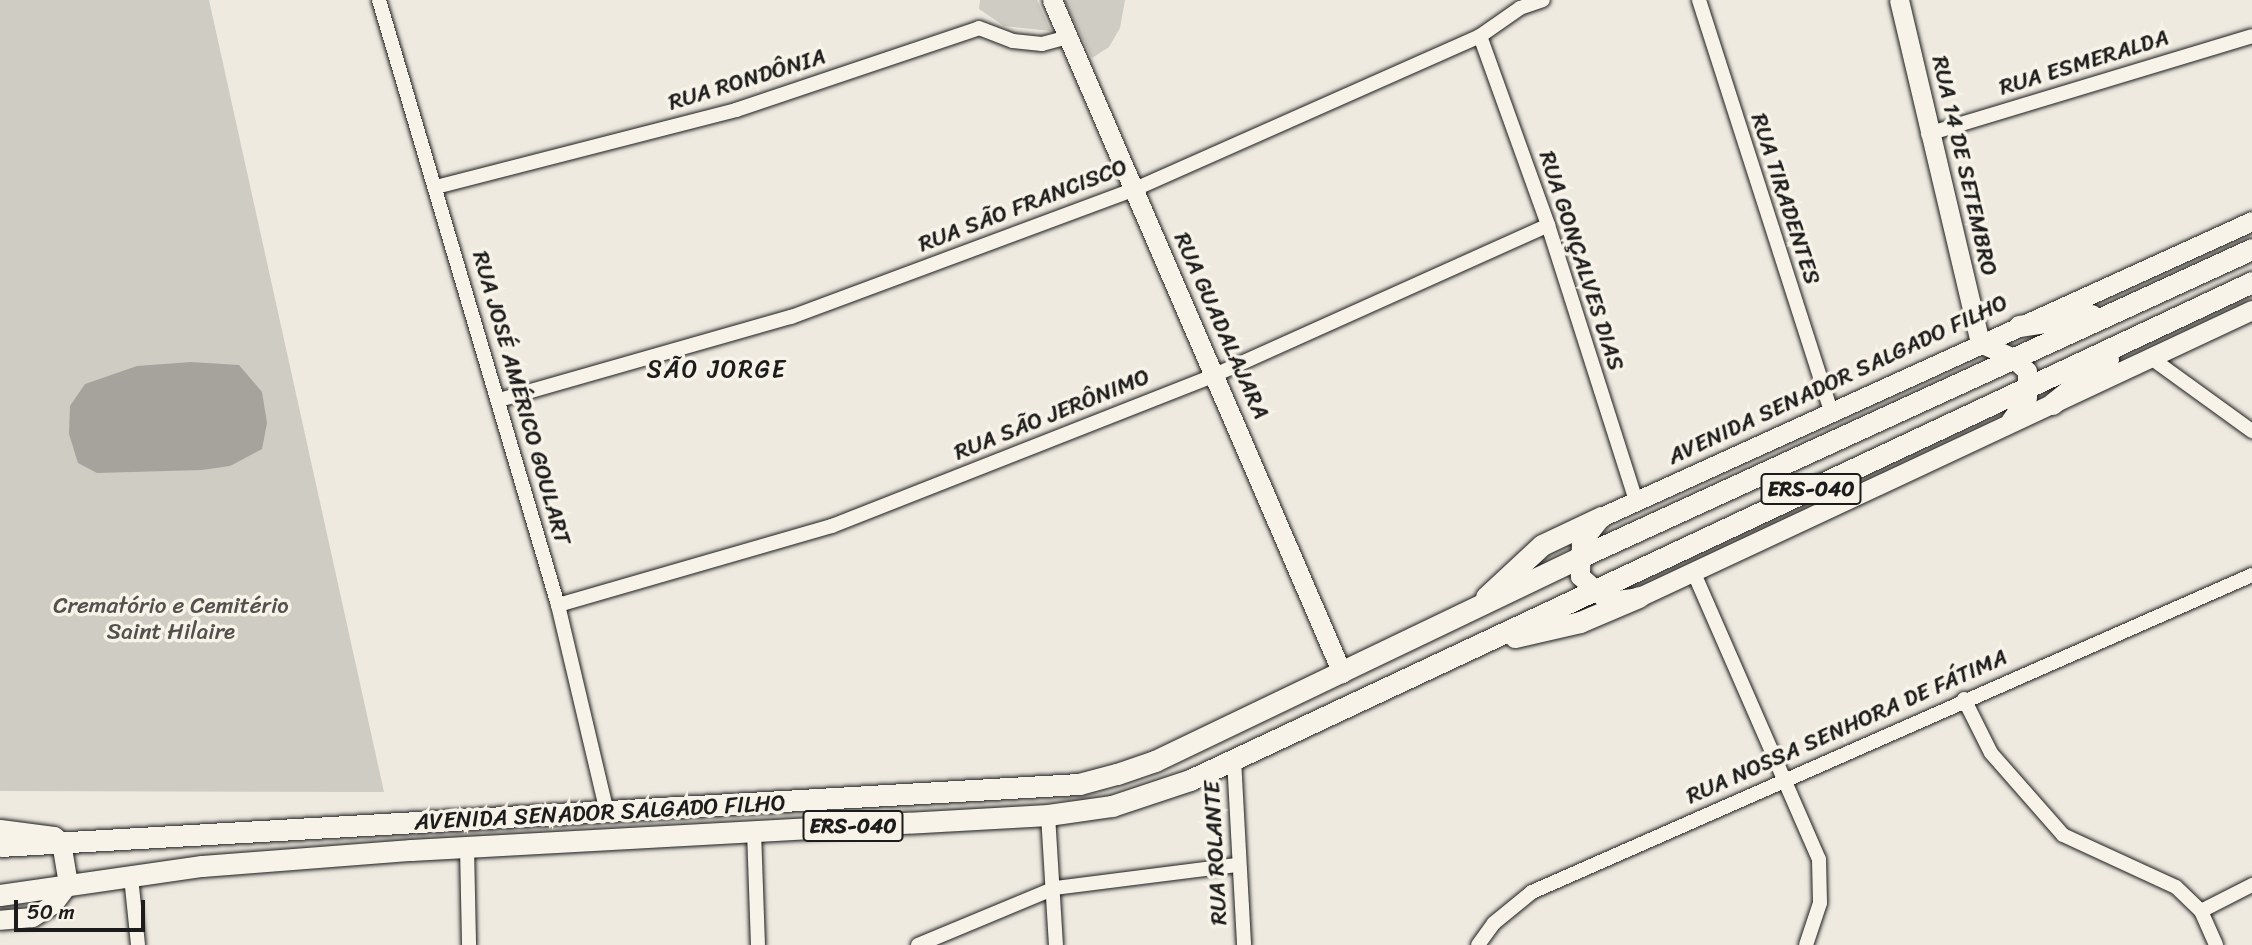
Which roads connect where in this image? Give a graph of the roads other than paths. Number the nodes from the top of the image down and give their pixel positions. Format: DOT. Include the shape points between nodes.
graph roads {
  1 [pos="379,0"];
  2 [pos="1052,0"];
  3 [pos="1543,0"];
  4 [pos="1699,0"];
  5 [pos="1899,0"];
  6 [pos="1480,36"];
  7 [pos="2252,36"];
  8 [pos="1068,37"];
  9 [pos="1928,134"];
  10 [pos="436,187"];
  11 [pos="1135,189"];
  12 [pos="2252,220"];
  13 [pos="1548,225"];
  14 [pos="2252,249"];
  15 [pos="2252,282"];
  16 [pos="2252,310"];
  17 [pos="2114,312"];
  18 [pos="2020,326"];
  19 [pos="2134,338"];
  20 [pos="1980,343"];
  21 [pos="2013,358"];
  22 [pos="2151,358"];
  23 [pos="1217,374"];
  24 [pos="2029,387"];
  25 [pos="499,400"];
  26 [pos="2052,404"];
  27 [pos="1832,412"];
  28 [pos="2004,427"];
  29 [pos="2252,431"];
  30 [pos="1636,501"];
  31 [pos="1601,517"];
  32 [pos="1578,558"];
  33 [pos="1693,570"];
  34 [pos="2252,575"];
  35 [pos="1593,590"];
  36 [pos="1639,597"];
  37 [pos="558,605"];
  38 [pos="1465,616"];
  39 [pos="1479,645"];
  40 [pos="1342,673"];
  41 [pos="1964,699"];
  42 [pos="1234,759"];
  43 [pos="1783,780"];
  44 [pos="607,813"];
  45 [pos="1048,815"];
  46 [pos="0,829"];
  47 [pos="754,831"];
  48 [pos="61,842"];
  49 [pos="0,846"];
  50 [pos="467,847"];
  51 [pos="1238,864"];
  52 [pos="131,877"];
  53 [pos="68,884"];
  54 [pos="2252,885"];
  55 [pos="1055,888"];
  56 [pos="0,895"];
  57 [pos="2201,911"];
  58 [pos="0,920"];
  59 [pos="138,945"];
  60 [pos="468,945"];
  61 [pos="758,945"];
  62 [pos="918,945"];
  63 [pos="1056,945"];
  64 [pos="1244,945"];
  65 [pos="1478,945"];
  66 [pos="1806,945"];
  67 [pos="2216,945"];
  1 -- 10 [label="street, RUA JOSÉ AMÉRICO GOULART"];
  2 -- 8 [label="street, RUA GUADALAJARA"];
  3 -- 6 [label="street, RUA SÃO FRANCISCO" via="1520,9"];
  4 -- 27 [label="street, RUA TIRADENTES"];
  5 -- 9 [label="street, RUA 14 DE SETEMBRO"];
  6 -- 11 [label="street, RUA SÃO FRANCISCO"];
  6 -- 13 [label="street, RUA GONÇALVES DIAS"];
  7 -- 9 [label="street, RUA ESMERALDA"];
  8 -- 10 [label="street, RUA RONDÔNIA" via="1042,44 1022,42 979,28 736,110"];
  8 -- 11 [label="street, RUA GUADALAJARA"];
  9 -- 20 [label="street, RUA 14 DE SETEMBRO"];
  10 -- 25 [label="street, RUA JOSÉ AMÉRICO GOULART"];
  11 -- 23 [label="street, RUA GUADALAJARA"];
  11 -- 25 [label="street, RUA SÃO FRANCISCO" via="791,317"];
  12 -- 18 [label="street, AVENIDA SENADOR SALGADO FILHO"];
  13 -- 23 [label="street, RUA SÃO JERÔNIMO"];
  13 -- 30 [label="street, RUA GONÇALVES DIAS"];
  14 -- 17 [label="main road, AVENIDA SENADOR SALGADO FILHO / ERS-040"];
  15 -- 19 [label="main road, AVENIDA SENADOR SALGADO FILHO / ERS-040"];
  16 -- 22 [label="street, AVENIDA SENADOR SALGADO FILHO"];
  17 -- 18 [label="main road"];
  17 -- 21 [label="main road, AVENIDA SENADOR SALGADO FILHO / ERS-040"];
  18 -- 20 [label="street, AVENIDA SENADOR SALGADO FILHO"];
  19 -- 24 [label="main road, AVENIDA SENADOR SALGADO FILHO / ERS-040"];
  19 -- 26 [label="main road"];
  20 -- 21 [label="street"];
  20 -- 27 [label="street, AVENIDA SENADOR SALGADO FILHO"];
  21 -- 24 [label="street" via="2027,372"];
  21 -- 32 [label="main road, AVENIDA SENADOR SALGADO FILHO / ERS-040"];
  22 -- 26 [label="street, AVENIDA SENADOR SALGADO FILHO"];
  22 -- 29 [label="street"];
  23 -- 37 [label="street, RUA SÃO JERÔNIMO" via="832,526"];
  23 -- 40 [label="street, RUA GUADALAJARA"];
  24 -- 28 [label="street" via="2024,406"];
  24 -- 35 [label="main road, AVENIDA SENADOR SALGADO FILHO / ERS-040"];
  25 -- 37 [label="street, RUA JOSÉ AMÉRICO GOULART"];
  26 -- 28 [label="street, AVENIDA SENADOR SALGADO FILHO"];
  27 -- 30 [label="street, AVENIDA SENADOR SALGADO FILHO"];
  28 -- 33 [label="street, AVENIDA SENADOR SALGADO FILHO"];
  30 -- 31 [label="street, AVENIDA SENADOR SALGADO FILHO"];
  31 -- 32 [label="street" via="1581,543"];
  31 -- 38 [label="main road, AVENIDA SENADOR SALGADO FILHO" via="1542,545"];
  32 -- 35 [label="street" via="1580,576"];
  32 -- 38 [label="main road, AVENIDA SENADOR SALGADO FILHO / ERS-040"];
  33 -- 36 [label="street, AVENIDA SENADOR SALGADO FILHO"];
  33 -- 43 [label="street"];
  34 -- 41 [label="street, RUA NOSSA SENHORA DE FÁTIMA"];
  35 -- 36 [label="street" via="1616,600"];
  35 -- 39 [label="main road, AVENIDA SENADOR SALGADO FILHO / ERS-040"];
  36 -- 39 [label="main road, AVENIDA SENADOR SALGADO FILHO" via="1580,622"];
  37 -- 44 [label="street, RUA JOSÉ AMÉRICO GOULART"];
  38 -- 40 [label="main road, AVENIDA SENADOR SALGADO FILHO / ERS-040"];
  39 -- 42 [label="main road, AVENIDA SENADOR SALGADO FILHO / ERS-040"];
  40 -- 44 [label="main road, AVENIDA SENADOR SALGADO FILHO / ERS-040" via="1155,761 1079,784"];
  41 -- 43 [label="street, RUA NOSSA SENHORA DE FÁTIMA"];
  41 -- 57 [label="street" via="1991,752 2063,835 2166,882"];
  42 -- 45 [label="main road, AVENIDA SENADOR SALGADO FILHO / ERS-040" via="1148,796"];
  42 -- 51 [label="street, RUA ROLANTE"];
  43 -- 65 [label="street, RUA NOSSA SENHORA DE FÁTIMA" via="1532,892 1494,923"];
  43 -- 66 [label="street" via="1819,859 1820,903"];
  44 -- 48 [label="main road, AVENIDA SENADOR SALGADO FILHO / ERS-040"];
  45 -- 47 [label="main road, AVENIDA SENADOR SALGADO FILHO / ERS-040"];
  45 -- 55 [label="street"];
  46 -- 48 [label="street, AVENIDA SENADOR SALGADO FILHO" via="43,832"];
  47 -- 50 [label="main road, AVENIDA SENADOR SALGADO FILHO / ERS-040"];
  47 -- 61 [label="street"];
  48 -- 49 [label="main road, AVENIDA SENADOR SALGADO FILHO / ERS-040"];
  48 -- 53 [label="street"];
  50 -- 52 [label="main road, AVENIDA SENADOR SALGADO FILHO / ERS-040" via="202,866"];
  50 -- 60 [label="street"];
  51 -- 55 [label="street"];
  51 -- 64 [label="street, RUA ROLANTE"];
  52 -- 53 [label="main road, AVENIDA SENADOR SALGADO FILHO / ERS-040"];
  52 -- 59 [label="street"];
  53 -- 56 [label="main road, AVENIDA SENADOR SALGADO FILHO / ERS-040"];
  53 -- 58 [label="street" via="53,904 32,916"];
  54 -- 57 [label="street"];
  55 -- 62 [label="street"];
  55 -- 63 [label="street"];
  57 -- 67 [label="street"];
}
